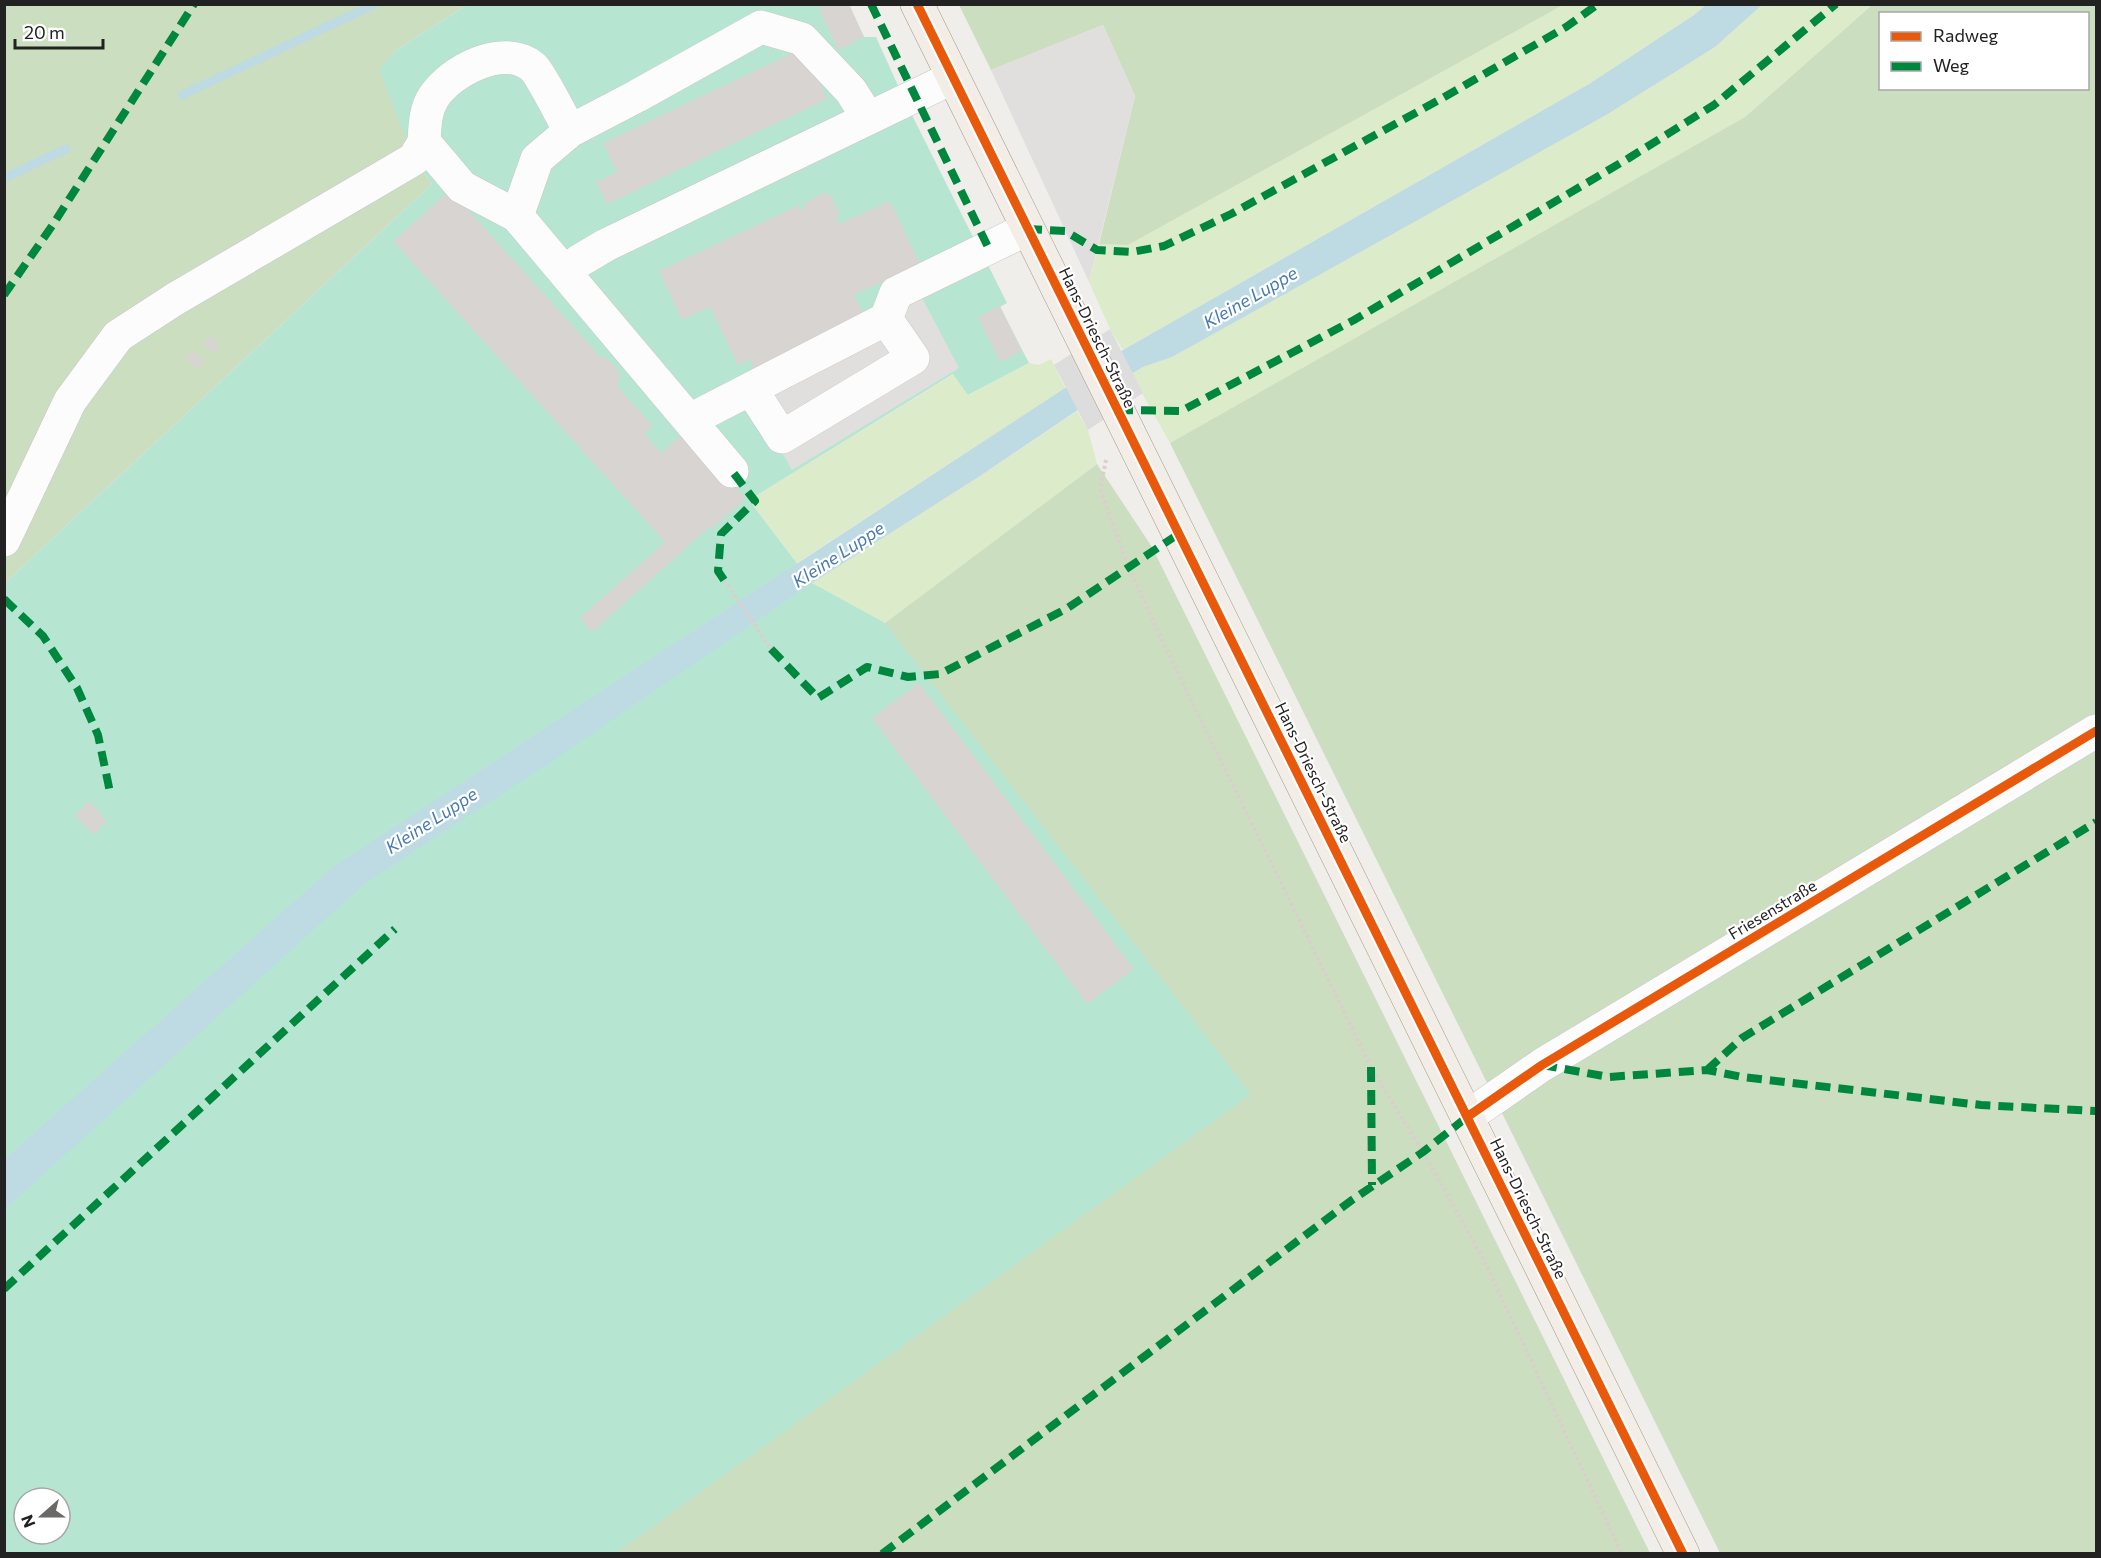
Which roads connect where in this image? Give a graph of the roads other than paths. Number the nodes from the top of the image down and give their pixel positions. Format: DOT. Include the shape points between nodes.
graph roads {
  1 [pos="917,4"];
  2 [pos="952,78"];
  3 [pos="868,118"];
  4 [pos="570,131"];
  5 [pos="424,142"];
  6 [pos="517,216"];
  7 [pos="1027,229"];
  8 [pos="565,273"];
  9 [pos="886,319"];
  10 [pos="751,389"];
  11 [pos="690,420"];
  12 [pos="732,471"];
  13 [pos="4,540"];
  14 [pos="2097,731"];
  15 [pos="1467,1117"];
  16 [pos="1683,1554"];
  1 -- 2 [label="main road, Hans-Driesch-Straße"];
  2 -- 3 [label="street"];
  2 -- 7 [label="main road, Hans-Driesch-Straße"];
  3 -- 4 [label="street" via="851,91 802,39 761,27"];
  3 -- 8 [label="street" via="606,244"];
  4 -- 5 [label="street" via="534,68 515,57 495,58 468,67 434,96 426,113"];
  4 -- 6 [label="street" via="537,159"];
  5 -- 6 [label="street" via="462,187"];
  5 -- 13 [label="street" via="414,159 118,336 70,401"];
  6 -- 8 [label="street"];
  7 -- 9 [label="street" via="897,292"];
  7 -- 15 [label="main road, Hans-Driesch-Straße"];
  8 -- 11 [label="street"];
  9 -- 10 [label="street"];
  9 -- 10 [label="street" via="913,358 782,437"];
  10 -- 11 [label="street"];
  11 -- 12 [label="street"];
  14 -- 15 [label="street, Friesenstraße" via="1542,1065"];
  15 -- 16 [label="main road, Hans-Driesch-Straße"];
}
